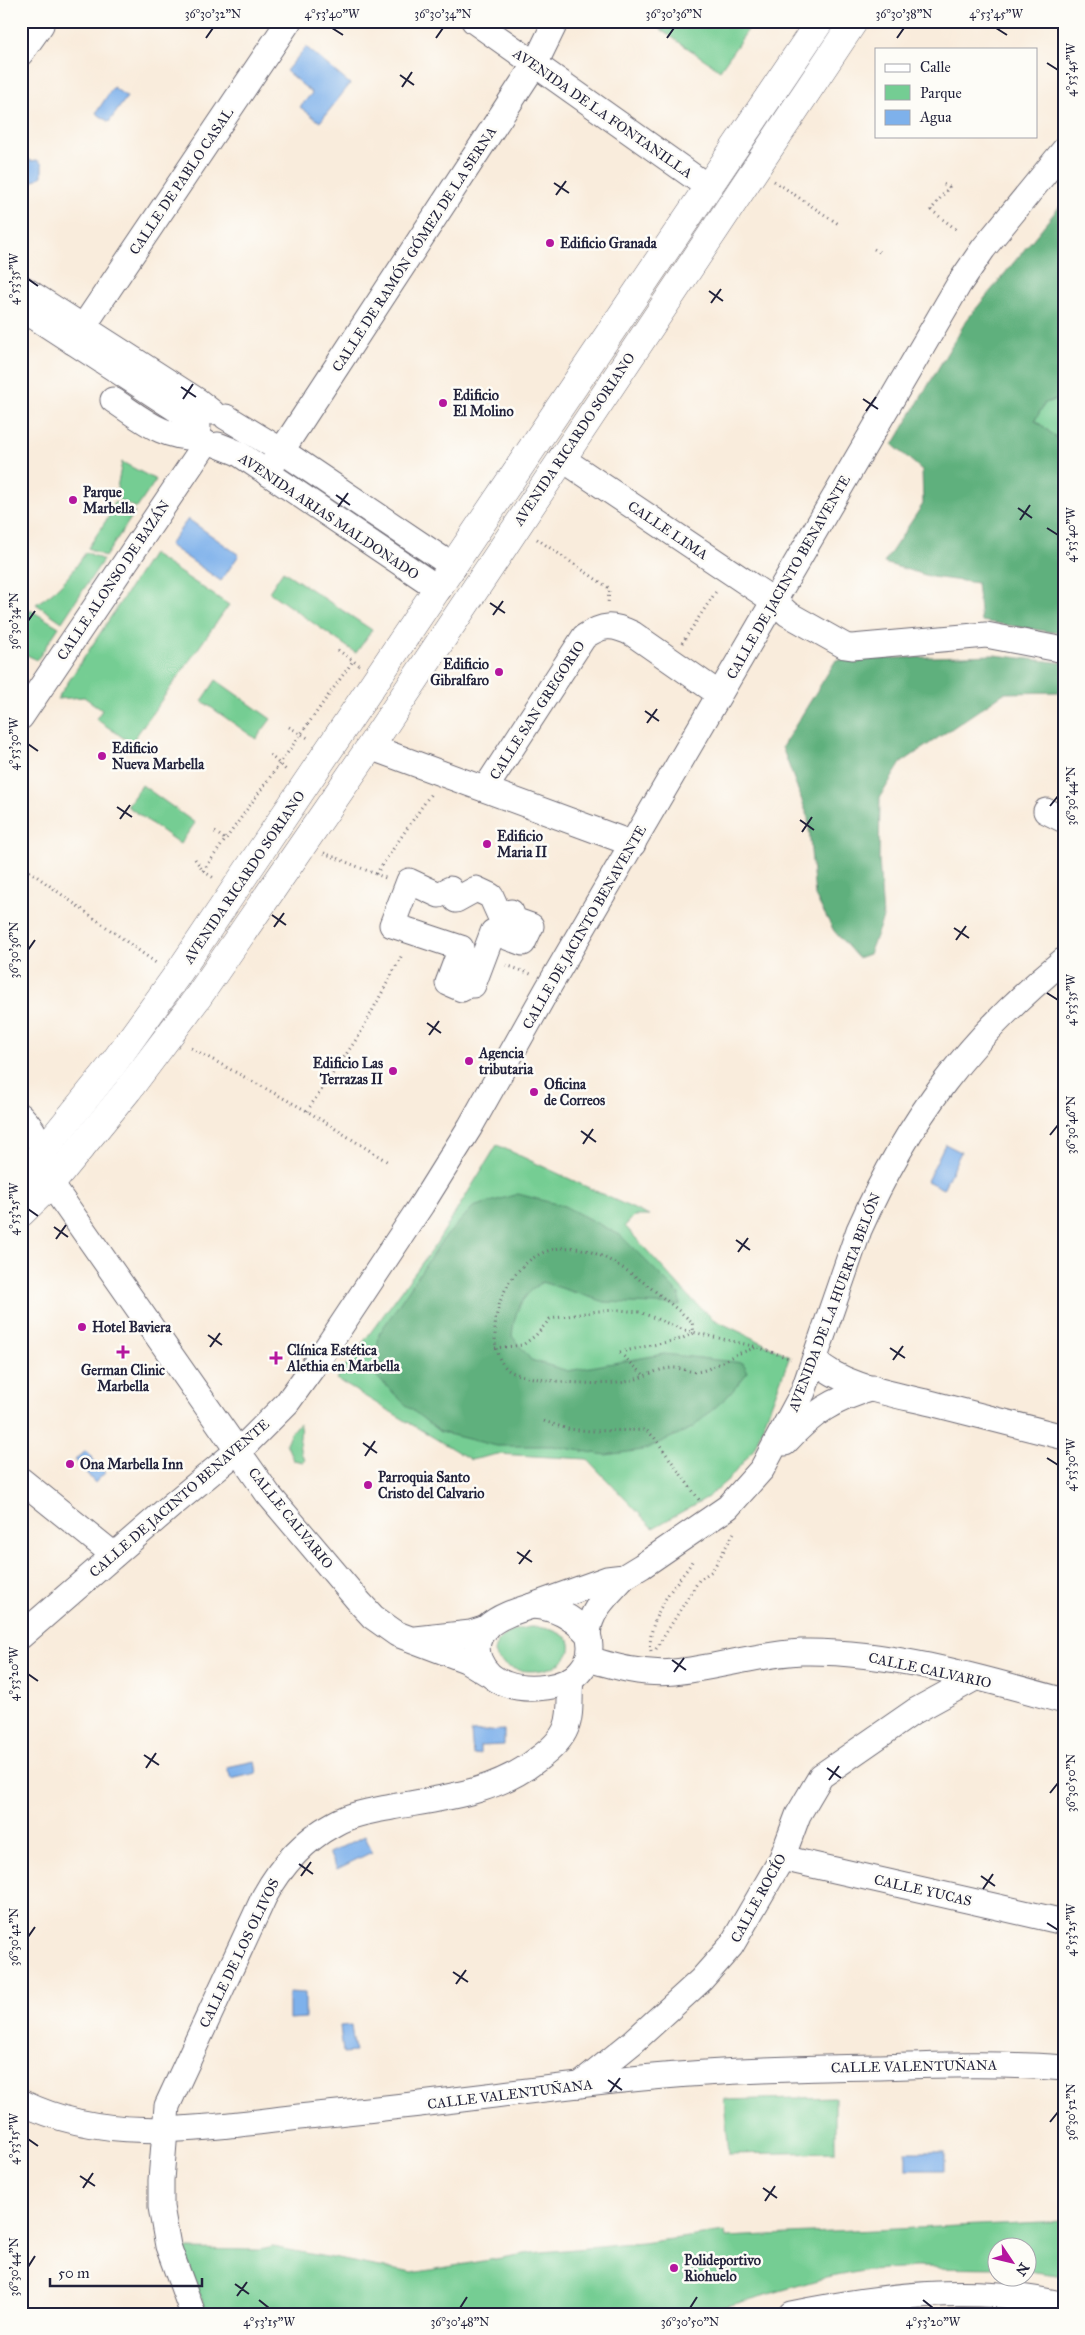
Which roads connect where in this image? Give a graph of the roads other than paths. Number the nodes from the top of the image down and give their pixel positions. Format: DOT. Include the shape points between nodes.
graph roads {
  1 [pos="289,21"];
  2 [pos="474,21"];
  3 [pos="556,21"];
  4 [pos="820,21"];
  5 [pos="853,23"];
  6 [pos="41,25"];
  7 [pos="21,53"];
  8 [pos="534,64"];
  9 [pos="1064,150"];
  10 [pos="708,187"];
  11 [pos="21,286"];
  12 [pos="21,308"];
  13 [pos="78,334"];
  14 [pos="113,400"];
  15 [pos="210,430"];
  16 [pos="282,451"];
  17 [pos="562,458"];
  18 [pos="267,473"];
  19 [pos="490,565"];
  20 [pos="448,580"];
  21 [pos="774,601"];
  22 [pos="1064,650"];
  23 [pos="719,694"];
  24 [pos="21,717"];
  25 [pos="370,747"];
  26 [pos="486,789"];
  27 [pos="633,844"];
  28 [pos="293,858"];
  29 [pos="461,948"];
  30 [pos="1064,960"];
  31 [pos="21,1116"];
  32 [pos="44,1152"];
  33 [pos="21,1178"];
  34 [pos="51,1184"];
  35 [pos="21,1187"];
  36 [pos="21,1213"];
  37 [pos="814,1363"];
  38 [pos="873,1388"];
  39 [pos="1064,1437"];
  40 [pos="237,1451"];
  41 [pos="762,1469"];
  42 [pos="21,1480"];
  43 [pos="114,1555"];
  44 [pos="624,1577"];
  45 [pos="532,1606"];
  46 [pos="487,1628"];
  47 [pos="588,1634"];
  48 [pos="21,1636"];
  49 [pos="409,1639"];
  50 [pos="588,1659"];
  51 [pos="487,1673"];
  52 [pos="975,1678"];
  53 [pos="571,1679"];
  54 [pos="1064,1701"];
  55 [pos="782,1858"];
  56 [pos="1064,1922"];
  57 [pos="1064,2068"];
  58 [pos="580,2085"];
  59 [pos="21,2102"];
  60 [pos="164,2129"];
  61 [pos="1064,2305"];
  62 [pos="193,2314"];
  63 [pos="793,2314"];
  1 -- 13 [label="street, CALLE DE PABLO CASAL"];
  2 -- 8 [label="street, AVENIDA DE LA FONTANILLA"];
  3 -- 8 [label="street, CALLE DE RAMÓN GÓMEZ DE LA SERNA"];
  4 -- 10 [label="main road, AVENIDA RICARDO SORIANO"];
  5 -- 17 [label="main road, AVENIDA RICARDO SORIANO"];
  6 -- 7 [label="street"];
  8 -- 10 [label="street, AVENIDA DE LA FONTANILLA"];
  8 -- 16 [label="street, CALLE DE RAMÓN GÓMEZ DE LA SERNA"];
  9 -- 21 [label="street, CALLE DE JACINTO BENAVENTE" via="983,249 959,284"];
  10 -- 20 [label="main road, AVENIDA RICARDO SORIANO"];
  11 -- 13 [label="street, AVENIDA ARIAS MALDONADO"];
  12 -- 13 [label="street, AVENIDA ARIAS MALDONADO"];
  13 -- 15 [label="street, AVENIDA ARIAS MALDONADO"];
  14 -- 15 [label="street" via="164,432 184,438"];
  15 -- 16 [label="street, AVENIDA ARIAS MALDONADO"];
  15 -- 18 [label="street, AVENIDA ARIAS MALDONADO"];
  15 -- 24 [label="street, CALLE ALONSO DE BAZÁN"];
  16 -- 18 [label="street, CALLE DE RAMÓN GÓMEZ DE LA SERNA"];
  16 -- 20 [label="street, AVENIDA ARIAS MALDONADO"];
  17 -- 19 [label="main road, AVENIDA RICARDO SORIANO"];
  17 -- 21 [label="street, CALLE LIMA"];
  18 -- 20 [label="street, AVENIDA ARIAS MALDONADO"];
  19 -- 20 [label="main road"];
  19 -- 25 [label="main road, AVENIDA RICARDO SORIANO"];
  20 -- 28 [label="main road, AVENIDA RICARDO SORIANO" via="448,605 306,817"];
  20 -- 32 [label="main road, AVENIDA RICARDO SORIANO" via="177,975"];
  21 -- 22 [label="street, CALLE LIMA" via="788,614 845,646 986,635"];
  21 -- 23 [label="street, CALLE DE JACINTO BENAVENTE"];
  23 -- 26 [label="street, CALLE SAN GREGORIO" via="633,634 618,627 606,626 595,630 584,637"];
  23 -- 27 [label="street, CALLE DE JACINTO BENAVENTE"];
  25 -- 26 [label="street"];
  25 -- 28 [label="main road, AVENIDA RICARDO SORIANO"];
  26 -- 27 [label="street"];
  27 -- 40 [label="street, CALLE DE JACINTO BENAVENTE" via="422,1204 287,1403"];
  28 -- 34 [label="main road, AVENIDA RICARDO SORIANO" via="192,1005"];
  29 -- 29 [label="street" via="448,983 462,989 467,982 473,985 492,932 524,943 530,926 514,920 510,912 500,916 491,896 476,889 456,900 450,889 439,895 409,881 392,925"];
  30 -- 37 [label="street, AVENIDA DE LA HUERTA BELÓN" via="1035,983 968,1052 917,1120 878,1187 859,1230"];
  31 -- 32 [label="street" via="34,1128"];
  32 -- 33 [label="main road, AVENIDA RICARDO SORIANO"];
  32 -- 34 [label="street"];
  34 -- 35 [label="main road"];
  34 -- 36 [label="main road, AVENIDA RICARDO SORIANO"];
  34 -- 40 [label="street, CALLE CALVARIO"];
  37 -- 38 [label="street" via="836,1376"];
  37 -- 41 [label="street, AVENIDA DE LA HUERTA BELÓN" via="803,1392"];
  38 -- 39 [label="street"];
  38 -- 41 [label="street" via="828,1405 796,1430"];
  40 -- 43 [label="street, CALLE DE JACINTO BENAVENTE"];
  40 -- 49 [label="street, CALLE CALVARIO" via="268,1494 361,1604 385,1627"];
  41 -- 44 [label="street, AVENIDA DE LA HUERTA BELÓN" via="728,1507"];
  42 -- 43 [label="street"];
  43 -- 48 [label="street, CALLE DE JACINTO BENAVENTE"];
  44 -- 45 [label="street, AVENIDA DE LA HUERTA BELÓN" via="607,1579"];
  44 -- 47 [label="street, AVENIDA DE LA HUERTA BELÓN" via="595,1609 589,1621"];
  45 -- 46 [label="street" via="508,1614"];
  45 -- 47 [label="street" via="561,1612"];
  46 -- 49 [label="street" via="471,1633"];
  46 -- 51 [label="street" via="480,1636 476,1654"];
  47 -- 50 [label="street"];
  49 -- 51 [label="street, CALLE CALVARIO" via="454,1655"];
  50 -- 52 [label="street, CALLE CALVARIO" via="638,1671 673,1672 781,1654 832,1653 902,1661"];
  50 -- 53 [label="street" via="579,1674"];
  51 -- 53 [label="street" via="503,1683 526,1688 551,1686"];
  52 -- 54 [label="street, CALLE CALVARIO"];
  52 -- 55 [label="street, CALLE ROCÍO" via="915,1712 821,1776 798,1815"];
  53 -- 60 [label="street, CALLE DE LOS OLIVOS" via="566,1729 530,1766 491,1787 467,1794 356,1814 311,1838 292,1855 264,1897 167,2106"];
  55 -- 56 [label="street, CALLE YUCAS"];
  55 -- 58 [label="street, CALLE ROCÍO" via="732,1946 702,1980"];
  57 -- 58 [label="street, CALLE VALENTUÑANA" via="998,2064 761,2069"];
  58 -- 60 [label="street, CALLE VALENTUÑANA" via="369,2110"];
  59 -- 60 [label="street, CALLE VALENTUÑANA" via="50,2114 116,2129"];
  60 -- 62 [label="street, CALLE DE LOS OLIVOS" via="161,2207 168,2246"];
  61 -- 63 [label="street" via="1026,2298 961,2294 892,2298"];
}
